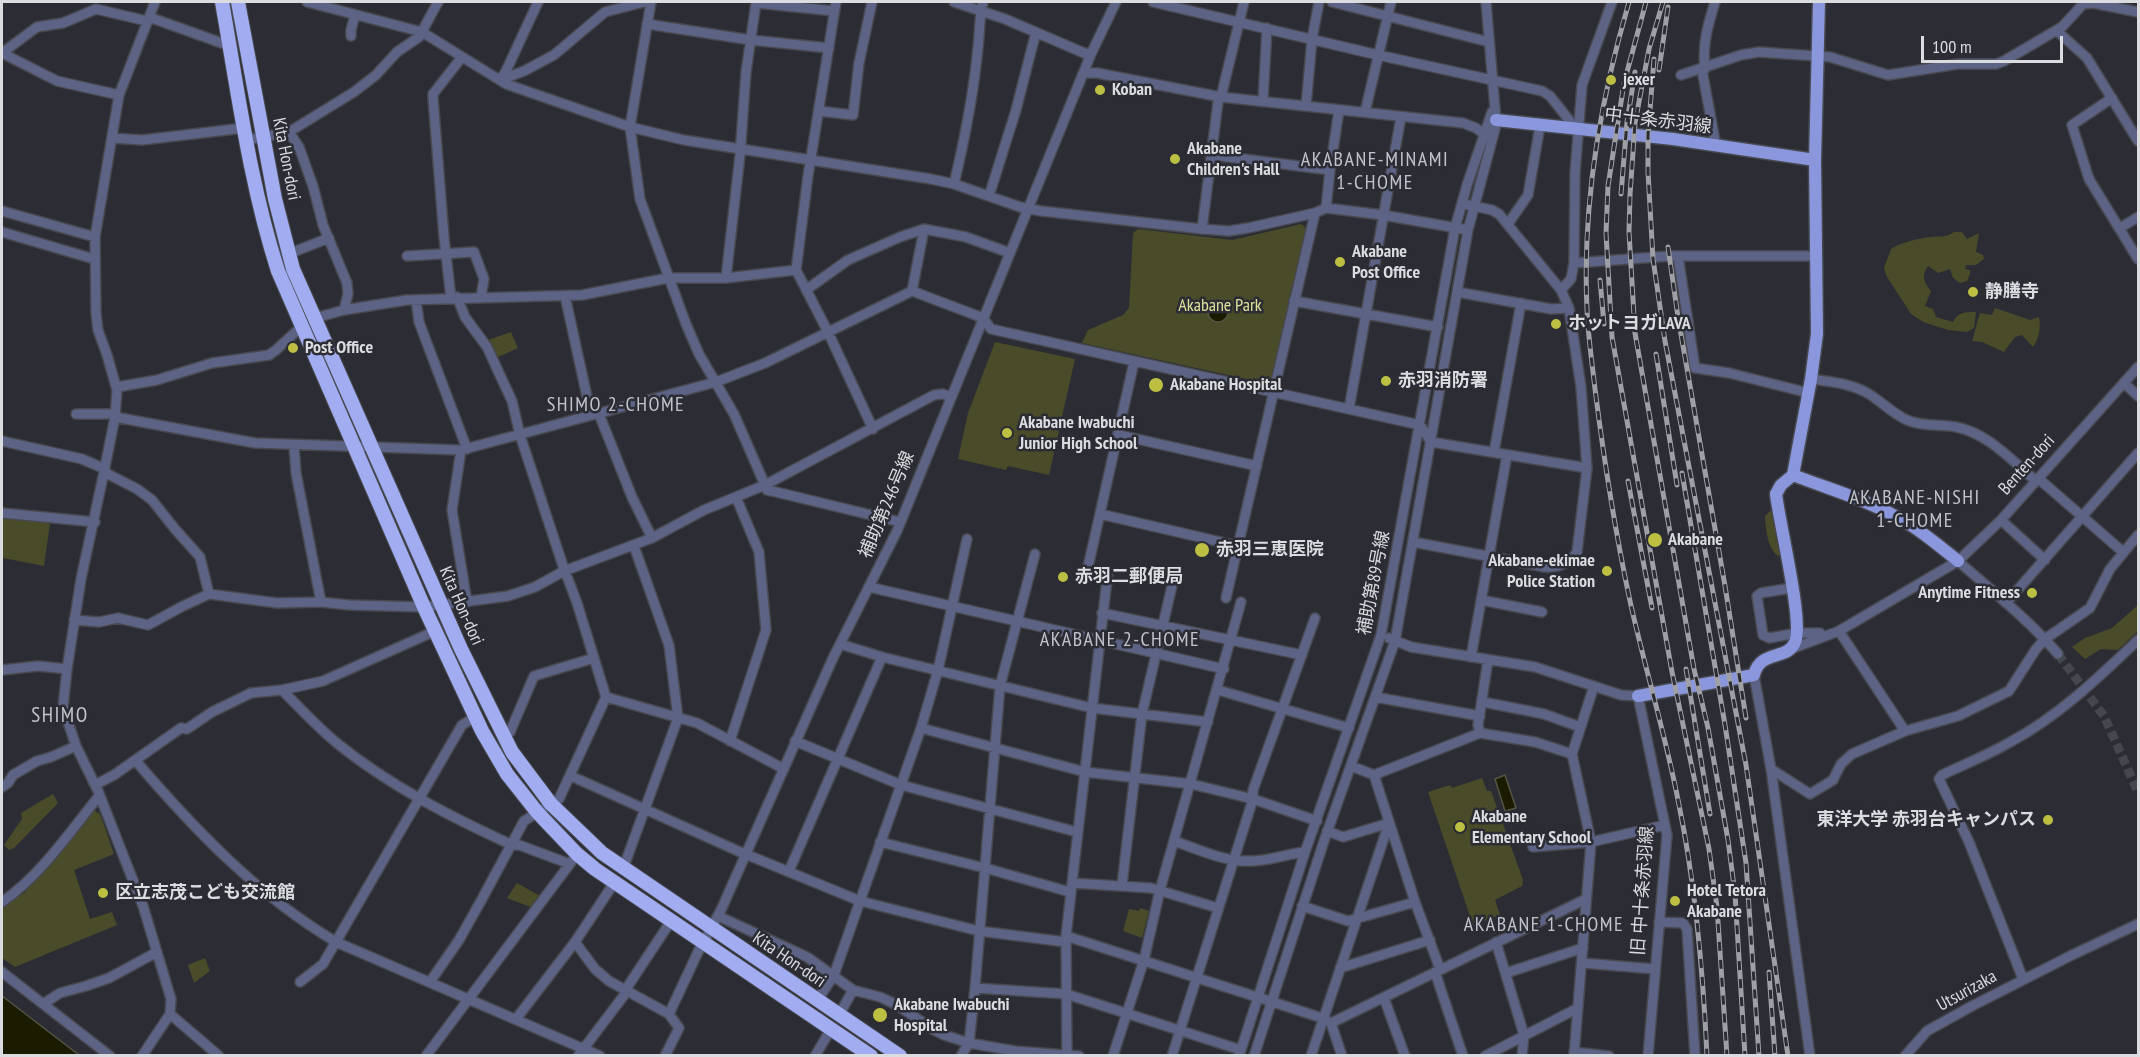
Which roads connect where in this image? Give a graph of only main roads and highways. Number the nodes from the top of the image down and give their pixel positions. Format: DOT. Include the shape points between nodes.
graph roads {
  1 [pos="222,2"];
  2 [pos="238,2"];
  3 [pos="1819,2"];
  4 [pos="1496,120"];
  5 [pos="1815,160"];
  6 [pos="1793,475"];
  7 [pos="1958,561"];
  8 [pos="1638,696"];
  9 [pos="871,1056"];
  10 [pos="900,1056"];
  1 -- 9 [label="highway, Kita Hon-dori" via="245,134 270,245 285,290 435,631 507,774 574,859"];
  2 -- 10 [label="highway, Kita Hon-dori" via="288,254 503,736 551,804 623,869 715,922 817,1001"];
  3 -- 5 [label="main road"];
  4 -- 5 [label="main road, 中十条赤羽線"];
  5 -- 6 [label="main road" via="1817,334"];
  6 -- 7 [label="main road" via="1894,515"];
  6 -- 8 [label="main road" via="1776,494 1797,619 1798,633 1791,650 1762,661 1754,675"];
}
